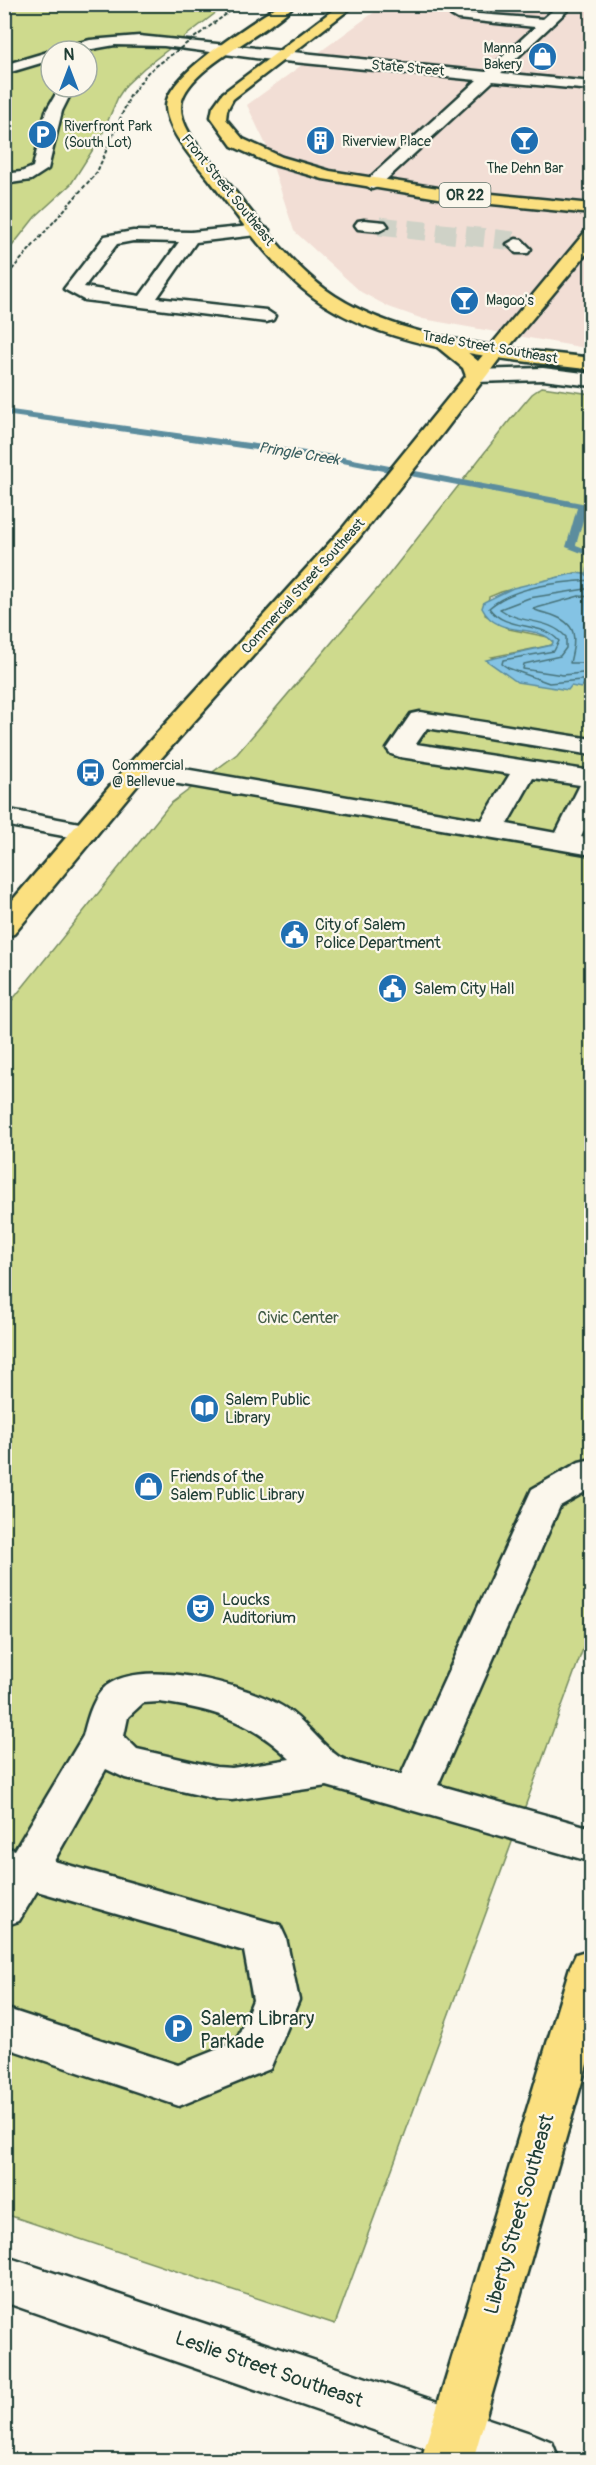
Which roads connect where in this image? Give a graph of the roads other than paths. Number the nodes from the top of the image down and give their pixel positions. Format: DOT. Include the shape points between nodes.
graph roads {
  1 [pos="289,4"];
  2 [pos="350,4"];
  3 [pos="568,4"];
  4 [pos="458,15"];
  5 [pos="547,24"];
  6 [pos="99,41"];
  7 [pos="224,51"];
  8 [pos="280,56"];
  9 [pos="39,60"];
  10 [pos="4,70"];
  11 [pos="489,76"];
  12 [pos="591,86"];
  13 [pos="61,99"];
  14 [pos="4,179"];
  15 [pos="372,184"];
  16 [pos="591,208"];
  17 [pos="260,230"];
  18 [pos="591,236"];
  19 [pos="191,237"];
  20 [pos="297,273"];
  21 [pos="145,302"];
  22 [pos="266,316"];
  23 [pos="442,341"];
  24 [pos="496,350"];
  25 [pos="591,364"];
  26 [pos="476,376"];
  27 [pos="591,380"];
  28 [pos="591,747"];
  29 [pos="526,768"];
  30 [pos="138,769"];
  31 [pos="591,779"];
  32 [pos="591,787"];
  33 [pos="4,817"];
  34 [pos="490,830"];
  35 [pos="85,832"];
  36 [pos="565,842"];
  37 [pos="591,847"];
  38 [pos="4,928"];
  39 [pos="591,1471"];
  40 [pos="103,1738"];
  41 [pos="327,1770"];
  42 [pos="413,1794"];
  43 [pos="591,1845"];
  44 [pos="15,1867"];
  45 [pos="4,1908"];
  46 [pos="591,1967"];
  47 [pos="4,2027"];
  48 [pos="4,2279"];
  49 [pos="451,2447"];
  50 [pos="532,2460"];
  1 -- 7 [label="main road, Front Street Southeast"];
  2 -- 8 [label="main road, OR 22"];
  3 -- 5 [label="street"];
  4 -- 5 [label="street"];
  5 -- 11 [label="street"];
  6 -- 7 [label="street, State Street" via="130,39"];
  7 -- 8 [label="street, State Street"];
  7 -- 17 [label="main road, Front Street Southeast" via="184,82 172,113 179,131"];
  8 -- 11 [label="street, State Street"];
  8 -- 15 [label="main road, OR 22" via="228,96 219,108 218,120 228,134 268,160 310,173"];
  9 -- 10 [label="street"];
  11 -- 12 [label="street, State Street"];
  11 -- 15 [label="street"];
  13 -- 14 [label="street" via="54,111 40,169 25,177"];
  15 -- 16 [label="main road, OR 22"];
  17 -- 19 [label="street"];
  17 -- 20 [label="main road, Front Street Southeast"];
  18 -- 24 [label="main road, Commercial Street Southeast"];
  19 -- 21 [label="street"];
  19 -- 21 [label="street" via="133,236 111,240 73,289 84,295"];
  20 -- 23 [label="main road, Trade Street Southeast" via="334,304"];
  21 -- 22 [label="street"];
  23 -- 24 [label="main road, Trade Street Southeast"];
  23 -- 26 [label="main road" via="471,365"];
  24 -- 25 [label="main road, Trade Street Southeast"];
  24 -- 26 [label="main road, Commercial Street Southeast"];
  26 -- 27 [label="street, Trade Street Southeast" via="543,374"];
  26 -- 30 [label="main road, Commercial Street Southeast" via="350,534"];
  28 -- 29 [label="street" via="420,719 400,748"];
  29 -- 31 [label="street"];
  29 -- 34 [label="street"];
  30 -- 34 [label="street"];
  30 -- 35 [label="main road, Commercial Street Southeast"];
  32 -- 36 [label="street"];
  33 -- 35 [label="street"];
  34 -- 36 [label="street"];
  35 -- 38 [label="main road, Commercial Street Southeast"];
  36 -- 37 [label="street"];
  39 -- 42 [label="street" via="545,1498"];
  40 -- 41 [label="street" via="125,1762 216,1783"];
  40 -- 41 [label="street" via="105,1720 123,1695 144,1687 168,1686 253,1709 270,1718"];
  40 -- 44 [label="street"];
  41 -- 42 [label="street"];
  42 -- 43 [label="street"];
  44 -- 45 [label="street"];
  44 -- 47 [label="street" via="264,1938 276,2000 254,2055 178,2086"];
  46 -- 49 [label="main road, Liberty Street Southeast"];
  48 -- 49 [label="street, Leslie Street Southeast"];
  49 -- 50 [label="street, Leslie Street Southeast"];
}
